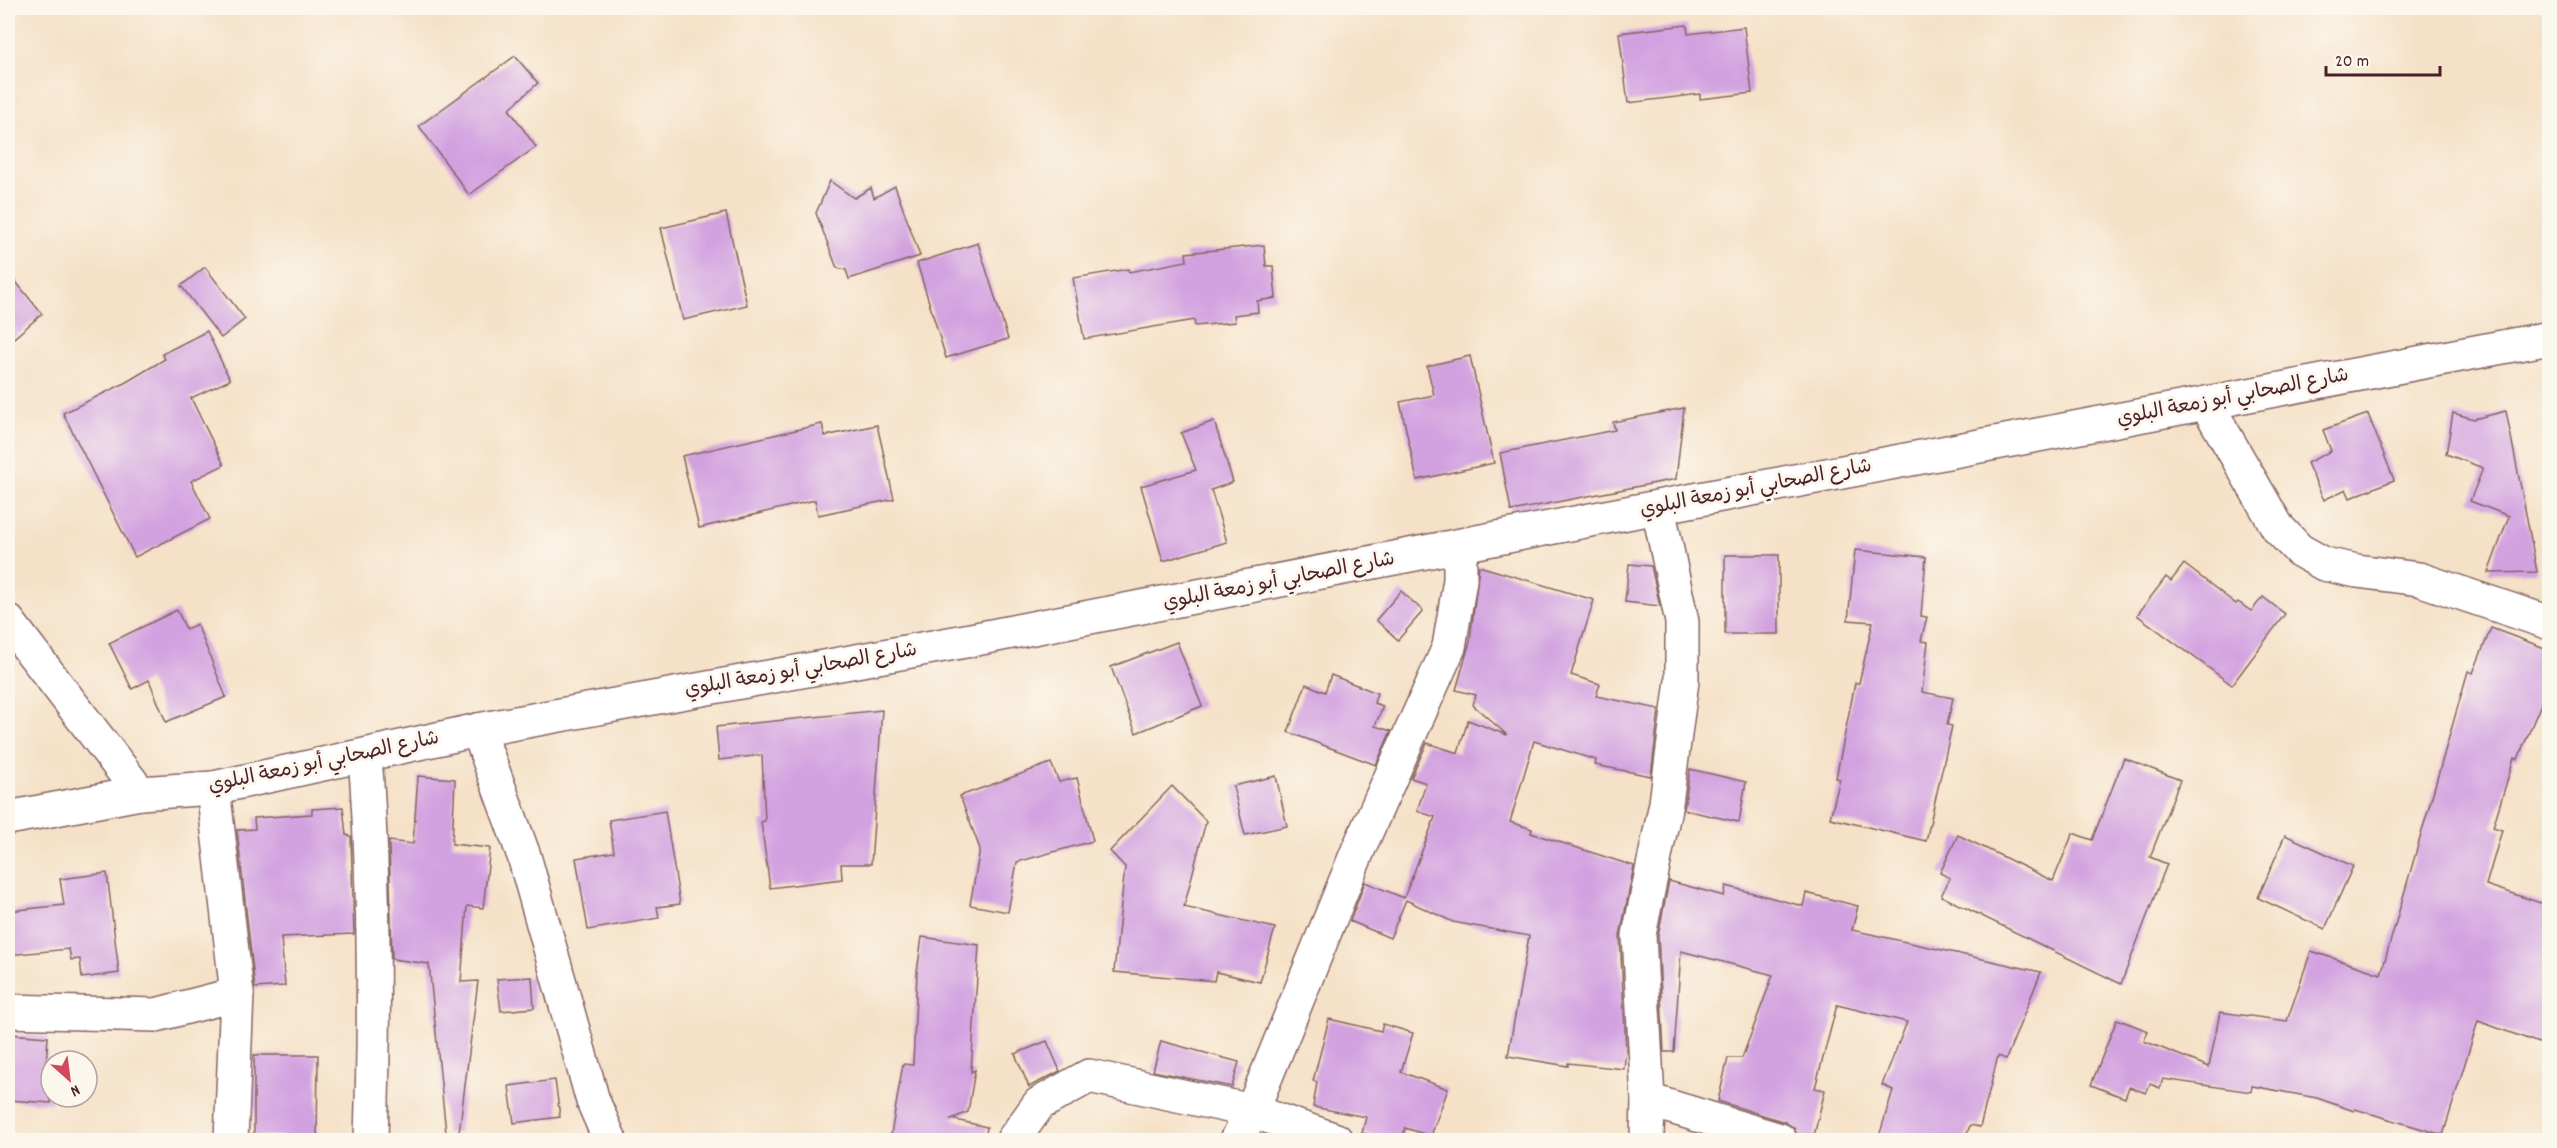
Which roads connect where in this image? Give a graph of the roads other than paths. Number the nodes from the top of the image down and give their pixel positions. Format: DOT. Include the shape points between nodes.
graph roads {
  1 [pos="2550,338"];
  2 [pos="2206,403"];
  3 [pos="1658,507"];
  4 [pos="1460,547"];
  5 [pos="8,621"];
  6 [pos="2550,623"];
  7 [pos="478,730"];
  8 [pos="366,756"];
  9 [pos="213,788"];
  10 [pos="140,794"];
  11 [pos="8,818"];
  12 [pos="237,994"];
  13 [pos="8,1011"];
  14 [pos="1648,1100"];
  15 [pos="1252,1111"];
  16 [pos="231,1140"];
  17 [pos="371,1140"];
  18 [pos="610,1140"];
  19 [pos="1013,1140"];
  20 [pos="1237,1140"];
  21 [pos="1336,1140"];
  22 [pos="1647,1140"];
  23 [pos="1780,1140"];
  1 -- 2 [label="street, شارع الصحابي أبو زمعة البلوي"];
  2 -- 3 [label="street, شارع الصحابي أبو زمعة البلوي"];
  2 -- 6 [label="street" via="2278,528 2299,550 2324,564 2419,579"];
  3 -- 4 [label="street, شارع الصحابي أبو زمعة البلوي"];
  3 -- 14 [label="street" via="1682,622 1682,681 1666,803 1639,935"];
  4 -- 7 [label="street, شارع الصحابي أبو زمعة البلوي"];
  4 -- 15 [label="street" via="1460,580 1449,647 1359,848"];
  5 -- 10 [label="street"];
  7 -- 8 [label="street, شارع الصحابي أبو زمعة البلوي"];
  7 -- 18 [label="street" via="524,856 593,1101"];
  8 -- 9 [label="street, شارع الصحابي أبو زمعة البلوي"];
  8 -- 17 [label="street" via="374,1031"];
  9 -- 10 [label="street, شارع الصحابي أبو زمعة البلوي"];
  9 -- 12 [label="street"];
  10 -- 11 [label="street, شارع الصحابي أبو زمعة البلوي"];
  12 -- 13 [label="street" via="156,1015"];
  12 -- 16 [label="street"];
  14 -- 22 [label="street"];
  14 -- 23 [label="street"];
  15 -- 19 [label="street" via="1089,1076 1039,1104"];
  15 -- 20 [label="street"];
  15 -- 21 [label="street"];
}
